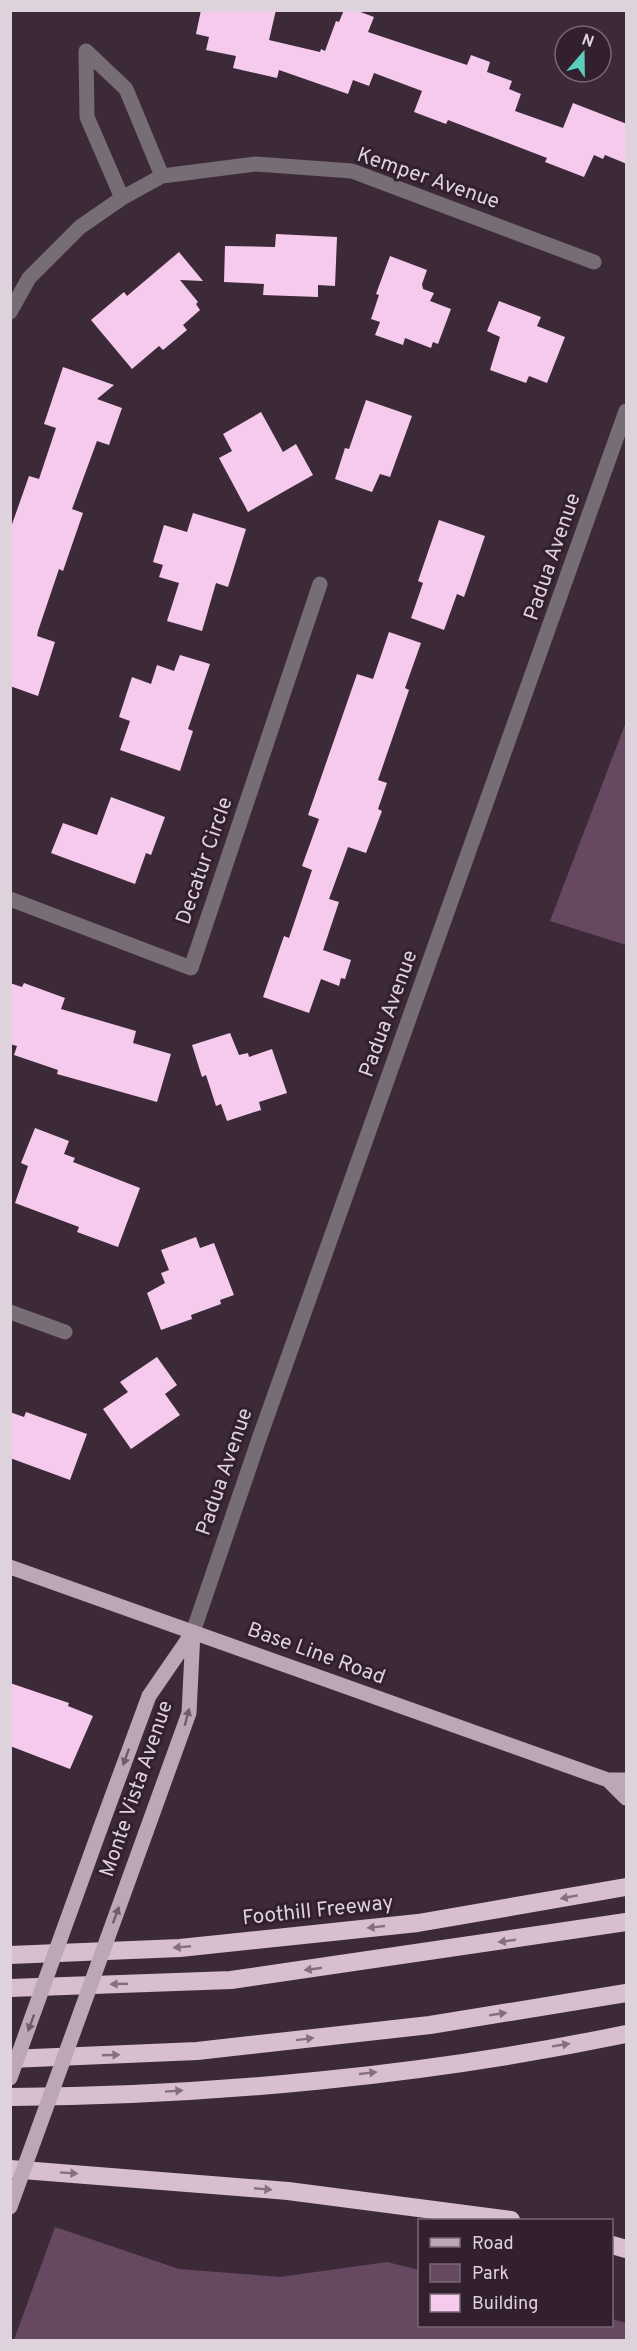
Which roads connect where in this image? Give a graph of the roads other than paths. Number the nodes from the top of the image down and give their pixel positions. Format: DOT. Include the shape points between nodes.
graph roads {
  1 [pos="162,176"];
  2 [pos="123,198"];
  3 [pos="594,262"];
  4 [pos="10,312"];
  5 [pos="627,411"];
  6 [pos="320,584"];
  7 [pos="10,899"];
  8 [pos="10,1312"];
  9 [pos="64,1332"];
  10 [pos="10,1567"];
  11 [pos="193,1632"];
  12 [pos="608,1780"];
  13 [pos="627,1780"];
  14 [pos="627,1798"];
  15 [pos="627,1887"];
  16 [pos="627,1922"];
  17 [pos="10,1955"];
  18 [pos="10,1988"];
  19 [pos="627,1993"];
  20 [pos="627,2034"];
  21 [pos="10,2059"];
  22 [pos="10,2078"];
  23 [pos="10,2097"];
  24 [pos="10,2169"];
  25 [pos="10,2207"];
  26 [pos="503,2219"];
  1 -- 2 [label="street, Kemper Avenue"];
  1 -- 2 [label="street" via="126,89 86,51 87,117"];
  1 -- 3 [label="street, Kemper Avenue" via="256,164 352,171"];
  2 -- 4 [label="street, Kemper Avenue" via="80,227 29,278"];
  5 -- 11 [label="street, Padua Avenue"];
  6 -- 7 [label="street, Decatur Circle" via="191,968"];
  8 -- 9 [label="street"];
  10 -- 11 [label="main road, Base Line Road"];
  11 -- 12 [label="main road, Base Line Road"];
  11 -- 22 [label="main road, Monte Vista Avenue, one-way, bridge" via="149,1696"];
  25 -- 11 [label="main road, Monte Vista Avenue, one-way, bridge" via="189,1713"];
  12 -- 13 [label="main road, Base Line Road"];
  12 -- 14 [label="main road, Base Line Road"];
  15 -- 17 [label="highway, Foothill Freeway, one-way" via="406,1924 180,1948"];
  16 -- 18 [label="highway, one-way" via="231,1980"];
  21 -- 19 [label="highway, one-way" via="197,2052 430,2025"];
  23 -- 20 [label="highway, one-way" via="87,2097 270,2084 440,2065"];
  24 -- 26 [label="highway, one-way" via="288,2191"];
}
